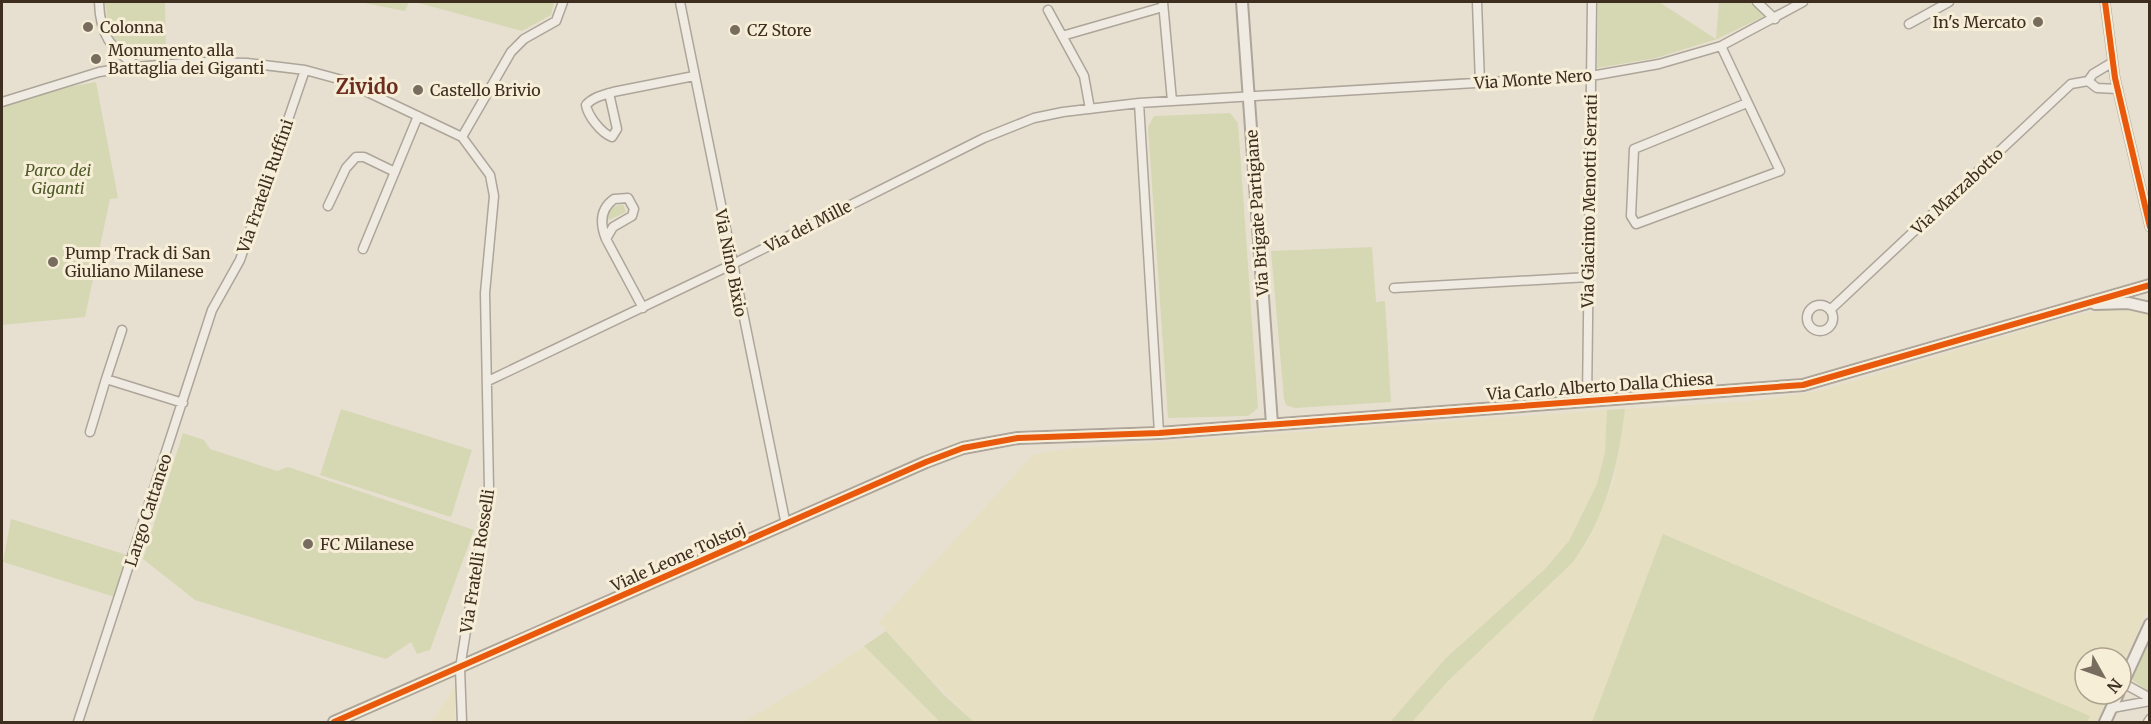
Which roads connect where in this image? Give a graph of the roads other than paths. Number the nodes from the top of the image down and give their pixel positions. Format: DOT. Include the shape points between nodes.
graph roads {
  1 [pos="99,2"];
  2 [pos="563,2"];
  3 [pos="680,2"];
  4 [pos="1242,2"];
  5 [pos="1477,2"];
  6 [pos="1592,2"];
  7 [pos="1756,2"];
  8 [pos="1803,2"];
  9 [pos="1948,2"];
  10 [pos="2104,2"];
  11 [pos="1163,4"];
  12 [pos="1048,10"];
  13 [pos="1775,19"];
  14 [pos="1909,24"];
  15 [pos="1062,36"];
  16 [pos="1721,46"];
  17 [pos="2113,62"];
  18 [pos="138,66"];
  19 [pos="305,70"];
  20 [pos="694,76"];
  21 [pos="1591,76"];
  22 [pos="2088,81"];
  23 [pos="1480,83"];
  24 [pos="2118,89"];
  25 [pos="609,93"];
  26 [pos="1249,97"];
  27 [pos="1172,101"];
  28 [pos="2,102"];
  29 [pos="1139,103"];
  30 [pos="1747,104"];
  31 [pos="1090,109"];
  32 [pos="418,116"];
  33 [pos="462,137"];
  34 [pos="394,172"];
  35 [pos="328,206"];
  36 [pos="2150,227"];
  37 [pos="606,239"];
  38 [pos="363,249"];
  39 [pos="731,265"];
  40 [pos="1589,277"];
  41 [pos="1394,288"];
  42 [pos="2150,288"];
  43 [pos="218,298"];
  44 [pos="2076,304"];
  45 [pos="643,308"];
  46 [pos="2150,308"];
  47 [pos="1830,310"];
  48 [pos="122,330"];
  49 [pos="106,379"];
  50 [pos="488,381"];
  51 [pos="1587,401"];
  52 [pos="183,402"];
  53 [pos="1272,424"];
  54 [pos="90,432"];
  55 [pos="1159,433"];
  56 [pos="1039,437"];
  57 [pos="786,525"];
  58 [pos="2150,624"];
  59 [pos="2133,661"];
  60 [pos="460,668"];
  61 [pos="2133,691"];
  62 [pos="2150,700"];
  63 [pos="2112,708"];
  64 [pos="78,723"];
  65 [pos="334,723"];
  66 [pos="462,723"];
  67 [pos="2105,723"];
  1 -- 18 [label="street" via="107,41"];
  2 -- 33 [label="street" via="556,21 524,39 511,52"];
  3 -- 20 [label="street, Via Nino Bixio"];
  4 -- 26 [label="street, Via Brigate Partigiane"];
  5 -- 23 [label="street"];
  6 -- 21 [label="street, Via Giacinto Menotti Serrati"];
  7 -- 13 [label="street"];
  8 -- 13 [label="street, Via Monte Nero"];
  9 -- 14 [label="street"];
  10 -- 17 [label="street"];
  11 -- 15 [label="street"];
  11 -- 27 [label="street"];
  12 -- 15 [label="street"];
  13 -- 16 [label="street, Via Monte Nero"];
  15 -- 31 [label="street" via="1084,76"];
  16 -- 21 [label="street, Via Monte Nero" via="1659,64"];
  16 -- 30 [label="street"];
  17 -- 22 [label="street, Via Marzabotto"];
  17 -- 24 [label="street"];
  18 -- 19 [label="street" via="212,61"];
  18 -- 28 [label="street" via="99,72"];
  19 -- 32 [label="street" via="346,82"];
  19 -- 43 [label="street, Via Fratelli Ruffini" via="240,260"];
  20 -- 25 [label="street"];
  20 -- 39 [label="street, Via Nino Bixio"];
  21 -- 23 [label="street, Via Monte Nero"];
  21 -- 40 [label="street, Via Giacinto Menotti Serrati"];
  22 -- 24 [label="street" via="2097,88"];
  22 -- 47 [label="street, Via Marzabotto" via="2071,84"];
  23 -- 26 [label="street, Via Monte Nero"];
  24 -- 36 [label="street"];
  25 -- 25 [label="street" via="590,101 586,108 612,137 617,129"];
  26 -- 27 [label="street, Via dei Mille"];
  26 -- 53 [label="street, Via Brigate Partigiane"];
  27 -- 29 [label="street, Via dei Mille"];
  29 -- 31 [label="street, Via dei Mille"];
  29 -- 55 [label="street"];
  30 -- 30 [label="street" via="1634,149 1631,216 1636,224 1780,171"];
  31 -- 39 [label="street, Via dei Mille" via="1046,114 1002,129"];
  32 -- 33 [label="street"];
  32 -- 34 [label="street"];
  33 -- 50 [label="street, Via Fratelli Rosselli" via="494,184 485,287"];
  34 -- 35 [label="street" via="356,157 346,168"];
  34 -- 38 [label="street"];
  37 -- 37 [label="street" via="613,227 632,216 634,209 628,198 614,199 606,207 601,223"];
  37 -- 45 [label="street"];
  39 -- 45 [label="street, Via dei Mille"];
  39 -- 57 [label="street, Via Nino Bixio"];
  40 -- 41 [label="street"];
  40 -- 51 [label="street, Via Giacinto Menotti Serrati"];
  42 -- 44 [label="street, Via Carlo Alberto Dalla Chiesa"];
  42 -- 46 [label="street"];
  43 -- 52 [label="street, Largo Cattaneo"];
  44 -- 46 [label="street, Via Carlo Alberto Dalla Chiesa" via="2128,303"];
  44 -- 51 [label="street, Via Carlo Alberto Dalla Chiesa" via="1803,384"];
  45 -- 50 [label="street, Via dei Mille"];
  48 -- 49 [label="street"];
  49 -- 52 [label="street"];
  49 -- 54 [label="street"];
  50 -- 60 [label="street, Via Fratelli Rosselli" via="488,499"];
  51 -- 53 [label="street, Via Carlo Alberto Dalla Chiesa"];
  52 -- 64 [label="street, Largo Cattaneo"];
  53 -- 55 [label="street, Via Carlo Alberto Dalla Chiesa"];
  55 -- 56 [label="street, Via Carlo Alberto Dalla Chiesa"];
  56 -- 57 [label="street, Viale Leone Tolstoj" via="997,441 950,452"];
  57 -- 60 [label="street, Viale Leone Tolstoj"];
  58 -- 59 [label="street"];
  60 -- 65 [label="street, Viale Leone Tolstoj"];
  60 -- 66 [label="street, Via Fratelli Rosselli"];
  61 -- 62 [label="street"];
  62 -- 63 [label="street"];
  63 -- 67 [label="street"];
}
